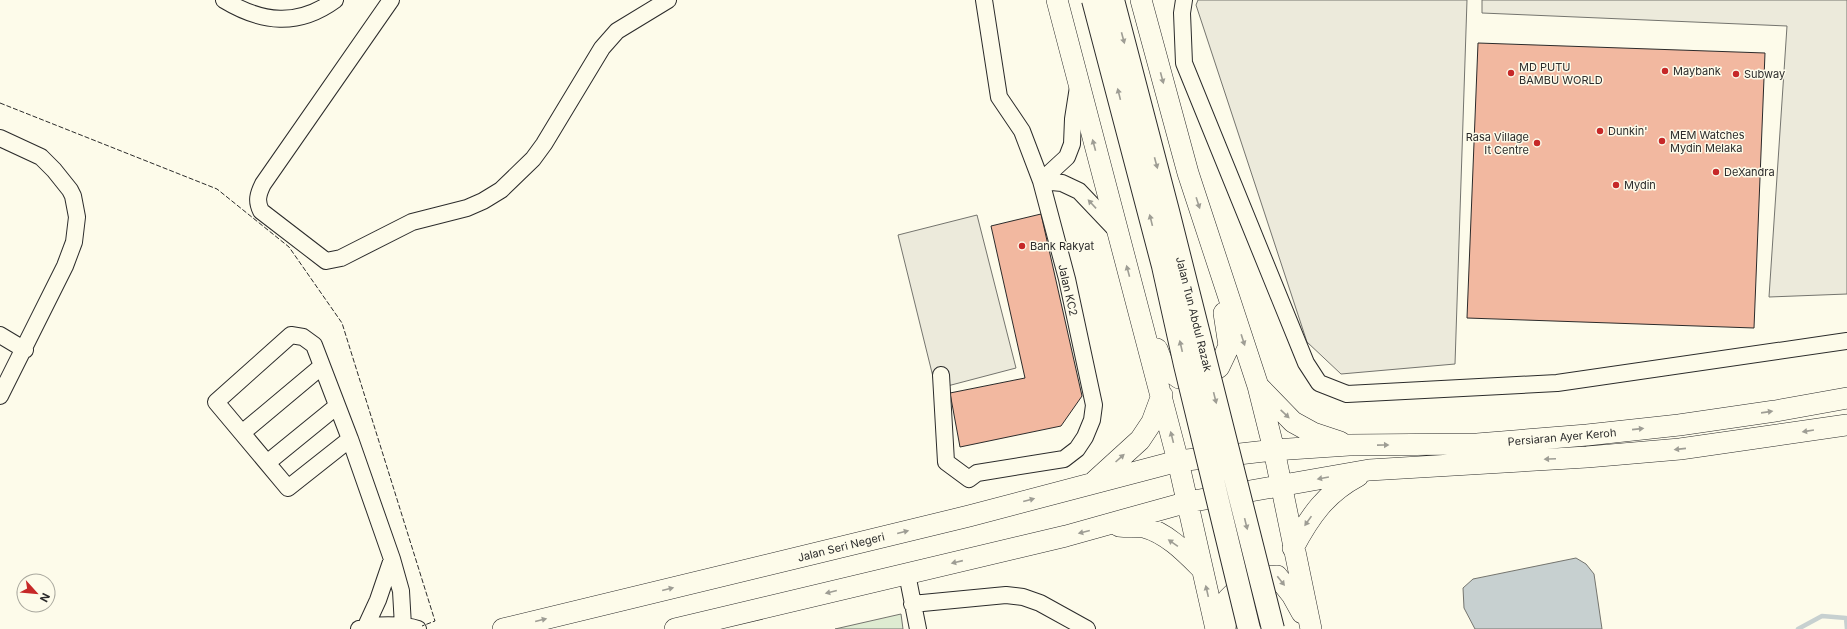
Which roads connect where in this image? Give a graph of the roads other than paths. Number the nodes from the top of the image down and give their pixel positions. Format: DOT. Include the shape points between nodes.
graph roads {
  1 [pos="224,0"];
  2 [pos="335,0"];
  3 [pos="392,0"];
  4 [pos="668,0"];
  5 [pos="984,0"];
  6 [pos="1057,0"];
  7 [pos="1094,0"];
  8 [pos="1113,0"];
  9 [pos="1141,0"];
  10 [pos="1184,0"];
  11 [pos="1078,86"];
  12 [pos="0,138"];
  13 [pos="1041,181"];
  14 [pos="1118,233"];
  15 [pos="1217,260"];
  16 [pos="1135,294"];
  17 [pos="0,335"];
  18 [pos="1847,341"];
  19 [pos="25,350"];
  20 [pos="322,366"];
  21 [pos="941,375"];
  22 [pos="1258,386"];
  23 [pos="1162,395"];
  24 [pos="0,396"];
  25 [pos="1847,398"];
  26 [pos="337,406"];
  27 [pos="1847,425"];
  28 [pos="242,433"];
  29 [pos="350,439"];
  30 [pos="1349,446"];
  31 [pos="1274,450"];
  32 [pos="1178,461"];
  33 [pos="267,463"];
  34 [pos="1369,470"];
  35 [pos="1092,484"];
  36 [pos="1280,486"];
  37 [pos="1188,502"];
  38 [pos="1107,526"];
  39 [pos="1293,548"];
  40 [pos="392,559"];
  41 [pos="1202,569"];
  42 [pos="907,574"];
  43 [pos="912,604"];
  44 [pos="362,628"];
  45 [pos="410,628"];
  46 [pos="503,629"];
  47 [pos="674,629"];
  48 [pos="918,629"];
  49 [pos="1087,629"];
  50 [pos="1216,629"];
  51 [pos="1226,629"];
  52 [pos="1249,629"];
  53 [pos="1272,629"];
  54 [pos="1311,629"];
  1 -- 2 [label="street" via="250,14 267,19 281,19 317,11"];
  3 -- 4 [label="street" via="258,193 257,203 261,212 326,261 340,258 412,222 472,205 501,190 533,159 544,144 602,48 618,32"];
  5 -- 13 [label="street, Jalan KC2" via="999,97 1022,131"];
  6 -- 11 [label="main road"];
  52 -- 7 [label="highway, Jalan Tun Abdul Razak, one-way, bridge" via="1163,266"];
  8 -- 53 [label="highway, Jalan Tun Abdul Razak, one-way, bridge"];
  9 -- 15 [label="main road, one-way" via="1188,173"];
  10 -- 18 [label="street" via="1184,63 1306,363 1319,383 1347,394 1557,383"];
  11 -- 13 [label="street" via="1072,144 1067,157"];
  14 -- 11 [label="main road, one-way"];
  12 -- 19 [label="street" via="41,157 54,170 70,190 77,217 74,242 65,266"];
  14 -- 13 [label="street, one-way" via="1079,191 1062,183"];
  13 -- 21 [label="street, Jalan KC2" via="1067,279 1094,405 1092,420 1077,450 1064,459 977,473 969,479 946,462"];
  16 -- 14 [label="main road, one-way"];
  15 -- 16 [label="main road" via="1229,346 1219,367 1201,379 1179,378 1164,367"];
  15 -- 22 [label="main road, one-way"];
  16 -- 23 [label="main road"];
  17 -- 19 [label="street"];
  19 -- 24 [label="street"];
  20 -- 26 [label="street"];
  20 -- 28 [label="street"];
  20 -- 28 [label="street" via="314,345 303,337 291,335 216,402"];
  22 -- 30 [label="main road, one-way" via="1293,422 1313,433"];
  22 -- 31 [label="main road"];
  32 -- 23 [label="main road, one-way"];
  35 -- 23 [label="main road, one-way" via="1140,440 1152,422"];
  30 -- 25 [label="main road, Persiaran Ayer Keroh, one-way" via="1476,444 1587,435 1687,424"];
  26 -- 29 [label="street"];
  26 -- 33 [label="street"];
  27 -- 34 [label="main road, Persiaran Ayer Keroh, one-way" via="1680,449"];
  28 -- 33 [label="street"];
  29 -- 33 [label="street" via="288,488"];
  29 -- 40 [label="street"];
  30 -- 31 [label="main road, Persiaran Ayer Keroh"];
  31 -- 32 [label="main road, Persiaran Ayer Keroh"];
  31 -- 36 [label="main road"];
  32 -- 35 [label="main road, Jalan Seri Negeri"];
  32 -- 37 [label="main road"];
  34 -- 36 [label="main road, Persiaran Ayer Keroh, one-way"];
  34 -- 39 [label="main road, one-way" via="1345,483 1323,501 1306,523"];
  46 -- 35 [label="main road, Jalan Seri Negeri, one-way"];
  36 -- 37 [label="main road, Persiaran Ayer Keroh"];
  36 -- 39 [label="main road"];
  37 -- 38 [label="main road"];
  37 -- 41 [label="main road"];
  41 -- 38 [label="main road, one-way" via="1163,536 1144,528"];
  38 -- 42 [label="main road, one-way"];
  39 -- 54 [label="main road"];
  40 -- 44 [label="street" via="378,600"];
  40 -- 45 [label="street"];
  50 -- 41 [label="main road, one-way"];
  42 -- 43 [label="street"];
  42 -- 47 [label="main road, one-way"];
  43 -- 48 [label="street"];
  43 -- 49 [label="street" via="1006,595 1023,597 1040,603"];
  44 -- 45 [label="street"];
  51 -- 54 [label="main road, one-way" via="1228,599 1249,578 1277,576 1292,595"];
}
